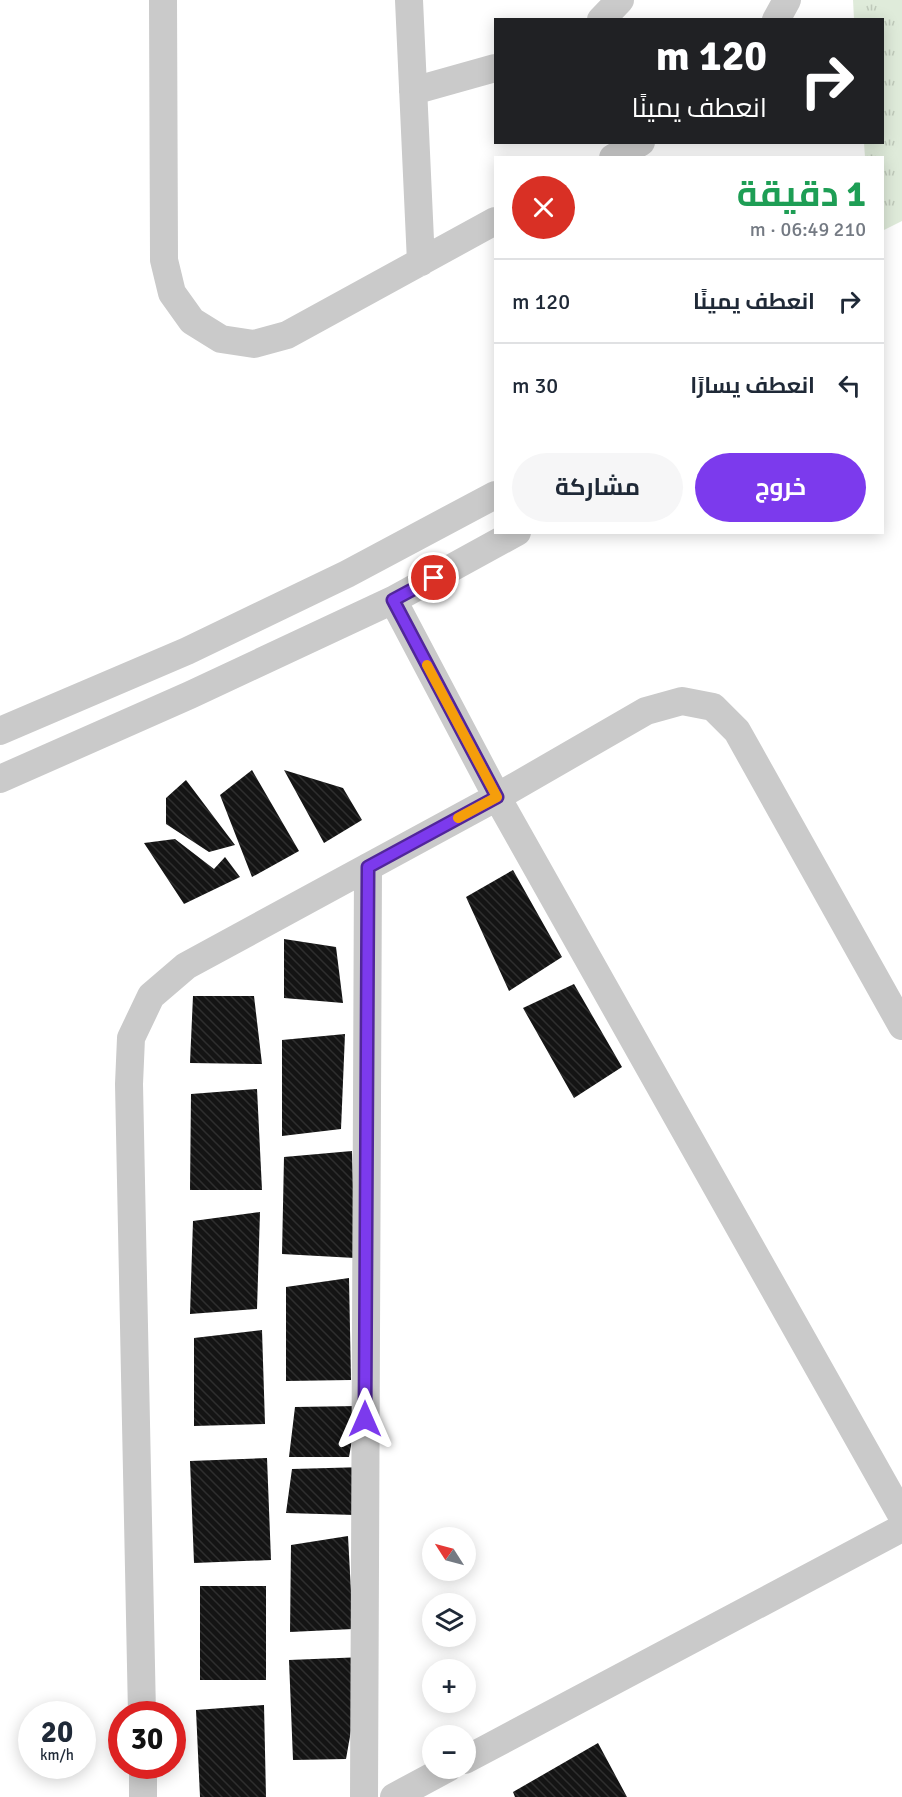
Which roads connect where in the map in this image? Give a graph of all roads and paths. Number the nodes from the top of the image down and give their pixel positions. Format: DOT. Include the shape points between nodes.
graph roads {
  1 [pos="163,0"];
  2 [pos="409,0"];
  3 [pos="620,0"];
  4 [pos="786,0"];
  5 [pos="603,18"];
  6 [pos="777,18"];
  7 [pos="494,68"];
  8 [pos="413,92"];
  9 [pos="638,144"];
  10 [pos="616,156"];
  11 [pos="494,222"];
  12 [pos="421,261"];
  13 [pos="494,496"];
  14 [pos="513,534"];
  15 [pos="393,600"];
  16 [pos="0,731"];
  17 [pos="0,779"];
  18 [pos="497,797"];
  19 [pos="368,867"];
  20 [pos="902,1026"];
  21 [pos="902,1516"];
  22 [pos="902,1528"];
  23 [pos="142,1701"];
  24 [pos="476,1754"];
  25 [pos="143,1779"];
  26 [pos="428,1779"];
  27 [pos="143,1797"];
  28 [pos="363,1797"];
  29 [pos="394,1797"];
  1 -- 12 [label="street" via="164,260 172,293 192,321 221,339 254,344 287,336"];
  2 -- 8 [label="street"];
  3 -- 5 [label="street"];
  4 -- 6 [label="street"];
  7 -- 8 [label="street"];
  8 -- 12 [label="street"];
  9 -- 10 [label="street"];
  11 -- 12 [label="street"];
  13 -- 16 [label="street" via="347,574 187,651"];
  14 -- 15 [label="street"];
  15 -- 17 [label="street"];
  15 -- 18 [label="street"];
  18 -- 19 [label="street"];
  18 -- 20 [label="street" via="646,711 682,701 713,707 737,731"];
  18 -- 21 [label="street"];
  19 -- 23 [label="street" via="186,966 151,996 131,1038"];
  19 -- 28 [label="street"];
  22 -- 24 [label="street"];
  25 -- 27 [label="street"];
  26 -- 29 [label="street"];
}
